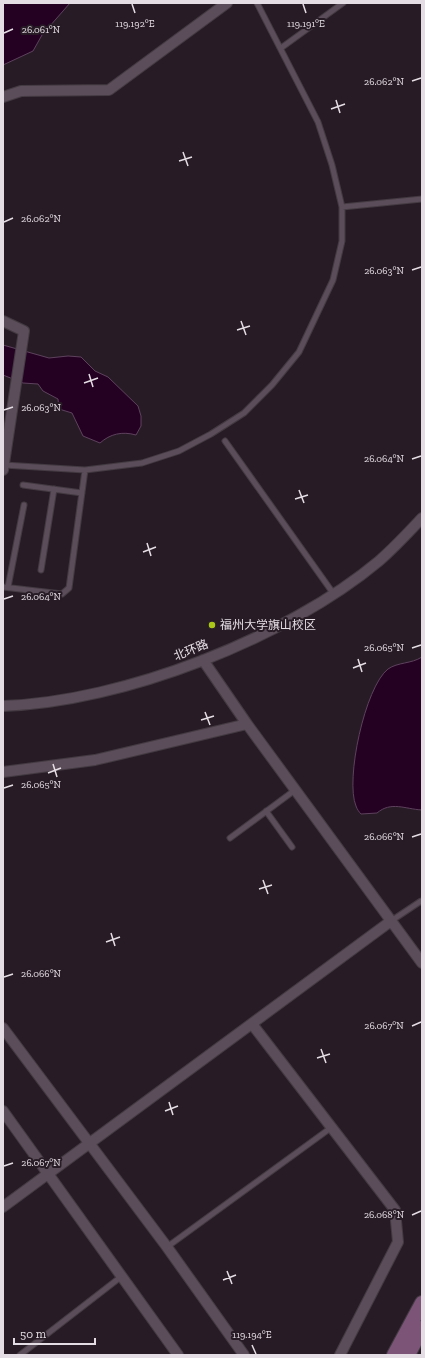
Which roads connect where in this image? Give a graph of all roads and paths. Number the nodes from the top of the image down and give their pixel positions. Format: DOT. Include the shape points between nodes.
graph roads {
  1 [pos="227,3"];
  2 [pos="257,3"];
  3 [pos="343,3"];
  4 [pos="281,48"];
  5 [pos="3,97"];
  6 [pos="422,199"];
  7 [pos="342,207"];
  8 [pos="3,321"];
  9 [pos="225,441"];
  10 [pos="3,467"];
  11 [pos="85,470"];
  12 [pos="23,485"];
  13 [pos="54,489"];
  14 [pos="82,493"];
  15 [pos="24,505"];
  16 [pos="422,518"];
  17 [pos="41,570"];
  18 [pos="6,587"];
  19 [pos="333,594"];
  20 [pos="203,660"];
  21 [pos="3,706"];
  22 [pos="247,724"];
  23 [pos="3,772"];
  24 [pos="295,790"];
  25 [pos="266,811"];
  26 [pos="230,838"];
  27 [pos="292,847"];
  28 [pos="422,902"];
  29 [pos="391,921"];
  30 [pos="422,963"];
  31 [pos="252,1024"];
  32 [pos="3,1028"];
  33 [pos="3,1111"];
  34 [pos="332,1126"];
  35 [pos="88,1144"];
  36 [pos="48,1174"];
  37 [pos="3,1207"];
  38 [pos="167,1247"];
  39 [pos="122,1276"];
  40 [pos="422,1303"];
  41 [pos="422,1328"];
  42 [pos="20,1355"];
  43 [pos="178,1355"];
  44 [pos="244,1355"];
  45 [pos="340,1355"];
  46 [pos="394,1355"];
  47 [pos="408,1355"];
  1 -- 5 [label="street" via="109,90 21,91"];
  2 -- 4 [label="lane"];
  3 -- 4 [label="lane"];
  4 -- 7 [label="lane" via="318,122"];
  6 -- 7 [label="lane"];
  7 -- 11 [label="lane" via="342,241 333,280 299,352 272,385 244,413 179,451 142,463"];
  8 -- 10 [label="street" via="24,331"];
  9 -- 19 [label="lane"];
  10 -- 11 [label="lane"];
  11 -- 14 [label="lane"];
  12 -- 13 [label="lane"];
  13 -- 14 [label="lane"];
  13 -- 17 [label="lane"];
  14 -- 18 [label="lane" via="69,588 62,594"];
  15 -- 18 [label="lane"];
  16 -- 19 [label="street, 北环路" via="378,561"];
  19 -- 20 [label="street, 北环路" via="270,630"];
  20 -- 21 [label="street, 北环路" via="111,689 48,702"];
  20 -- 22 [label="street"];
  22 -- 23 [label="street" via="95,760"];
  22 -- 24 [label="street"];
  24 -- 25 [label="lane"];
  24 -- 29 [label="street"];
  25 -- 26 [label="lane"];
  25 -- 27 [label="lane"];
  28 -- 29 [label="lane"];
  29 -- 30 [label="street"];
  29 -- 31 [label="street"];
  31 -- 34 [label="street"];
  31 -- 35 [label="street"];
  32 -- 35 [label="street"];
  33 -- 36 [label="street"];
  34 -- 38 [label="lane"];
  34 -- 45 [label="street" via="395,1210 398,1242"];
  35 -- 36 [label="street"];
  35 -- 38 [label="street"];
  36 -- 37 [label="street"];
  36 -- 39 [label="street"];
  38 -- 44 [label="street"];
  39 -- 42 [label="lane"];
  39 -- 43 [label="street"];
  40 -- 46 [label="main road"];
  41 -- 47 [label="main road"];
}
